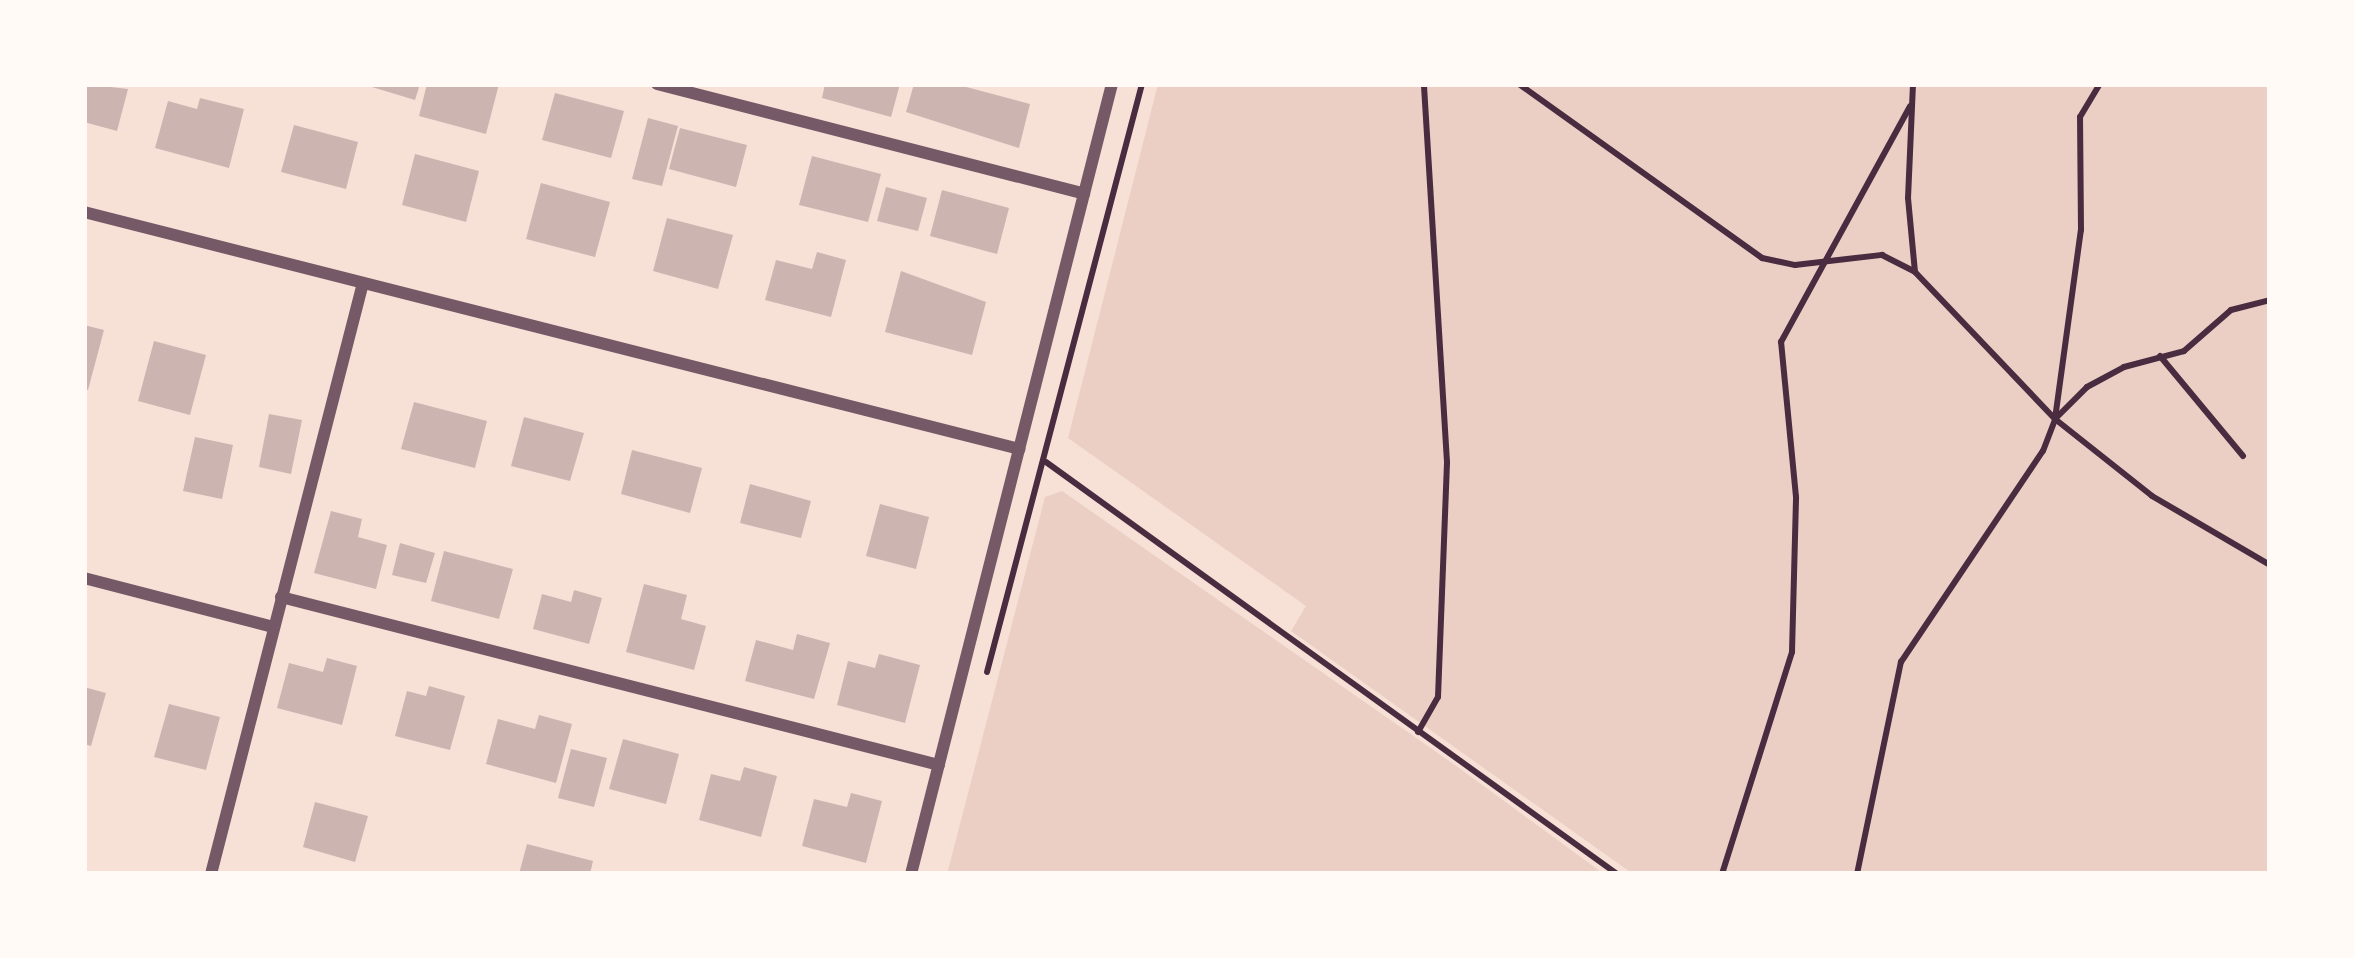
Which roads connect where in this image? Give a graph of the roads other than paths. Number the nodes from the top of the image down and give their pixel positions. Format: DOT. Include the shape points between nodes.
graph roads {
  1 [pos="657,84"];
  2 [pos="1112,84"];
  3 [pos="1084,194"];
  4 [pos="84,212"];
  5 [pos="363,283"];
  6 [pos="1019,449"];
  7 [pos="84,578"];
  8 [pos="281,597"];
  9 [pos="270,626"];
  10 [pos="939,765"];
  11 [pos="211,874"];
  12 [pos="911,874"];
  1 -- 3 [label="street"];
  2 -- 3 [label="street"];
  3 -- 6 [label="street"];
  4 -- 5 [label="street"];
  5 -- 6 [label="street"];
  5 -- 8 [label="street"];
  6 -- 10 [label="street"];
  7 -- 9 [label="street"];
  8 -- 9 [label="street"];
  8 -- 10 [label="street"];
  9 -- 11 [label="street"];
  10 -- 12 [label="street"];
}
